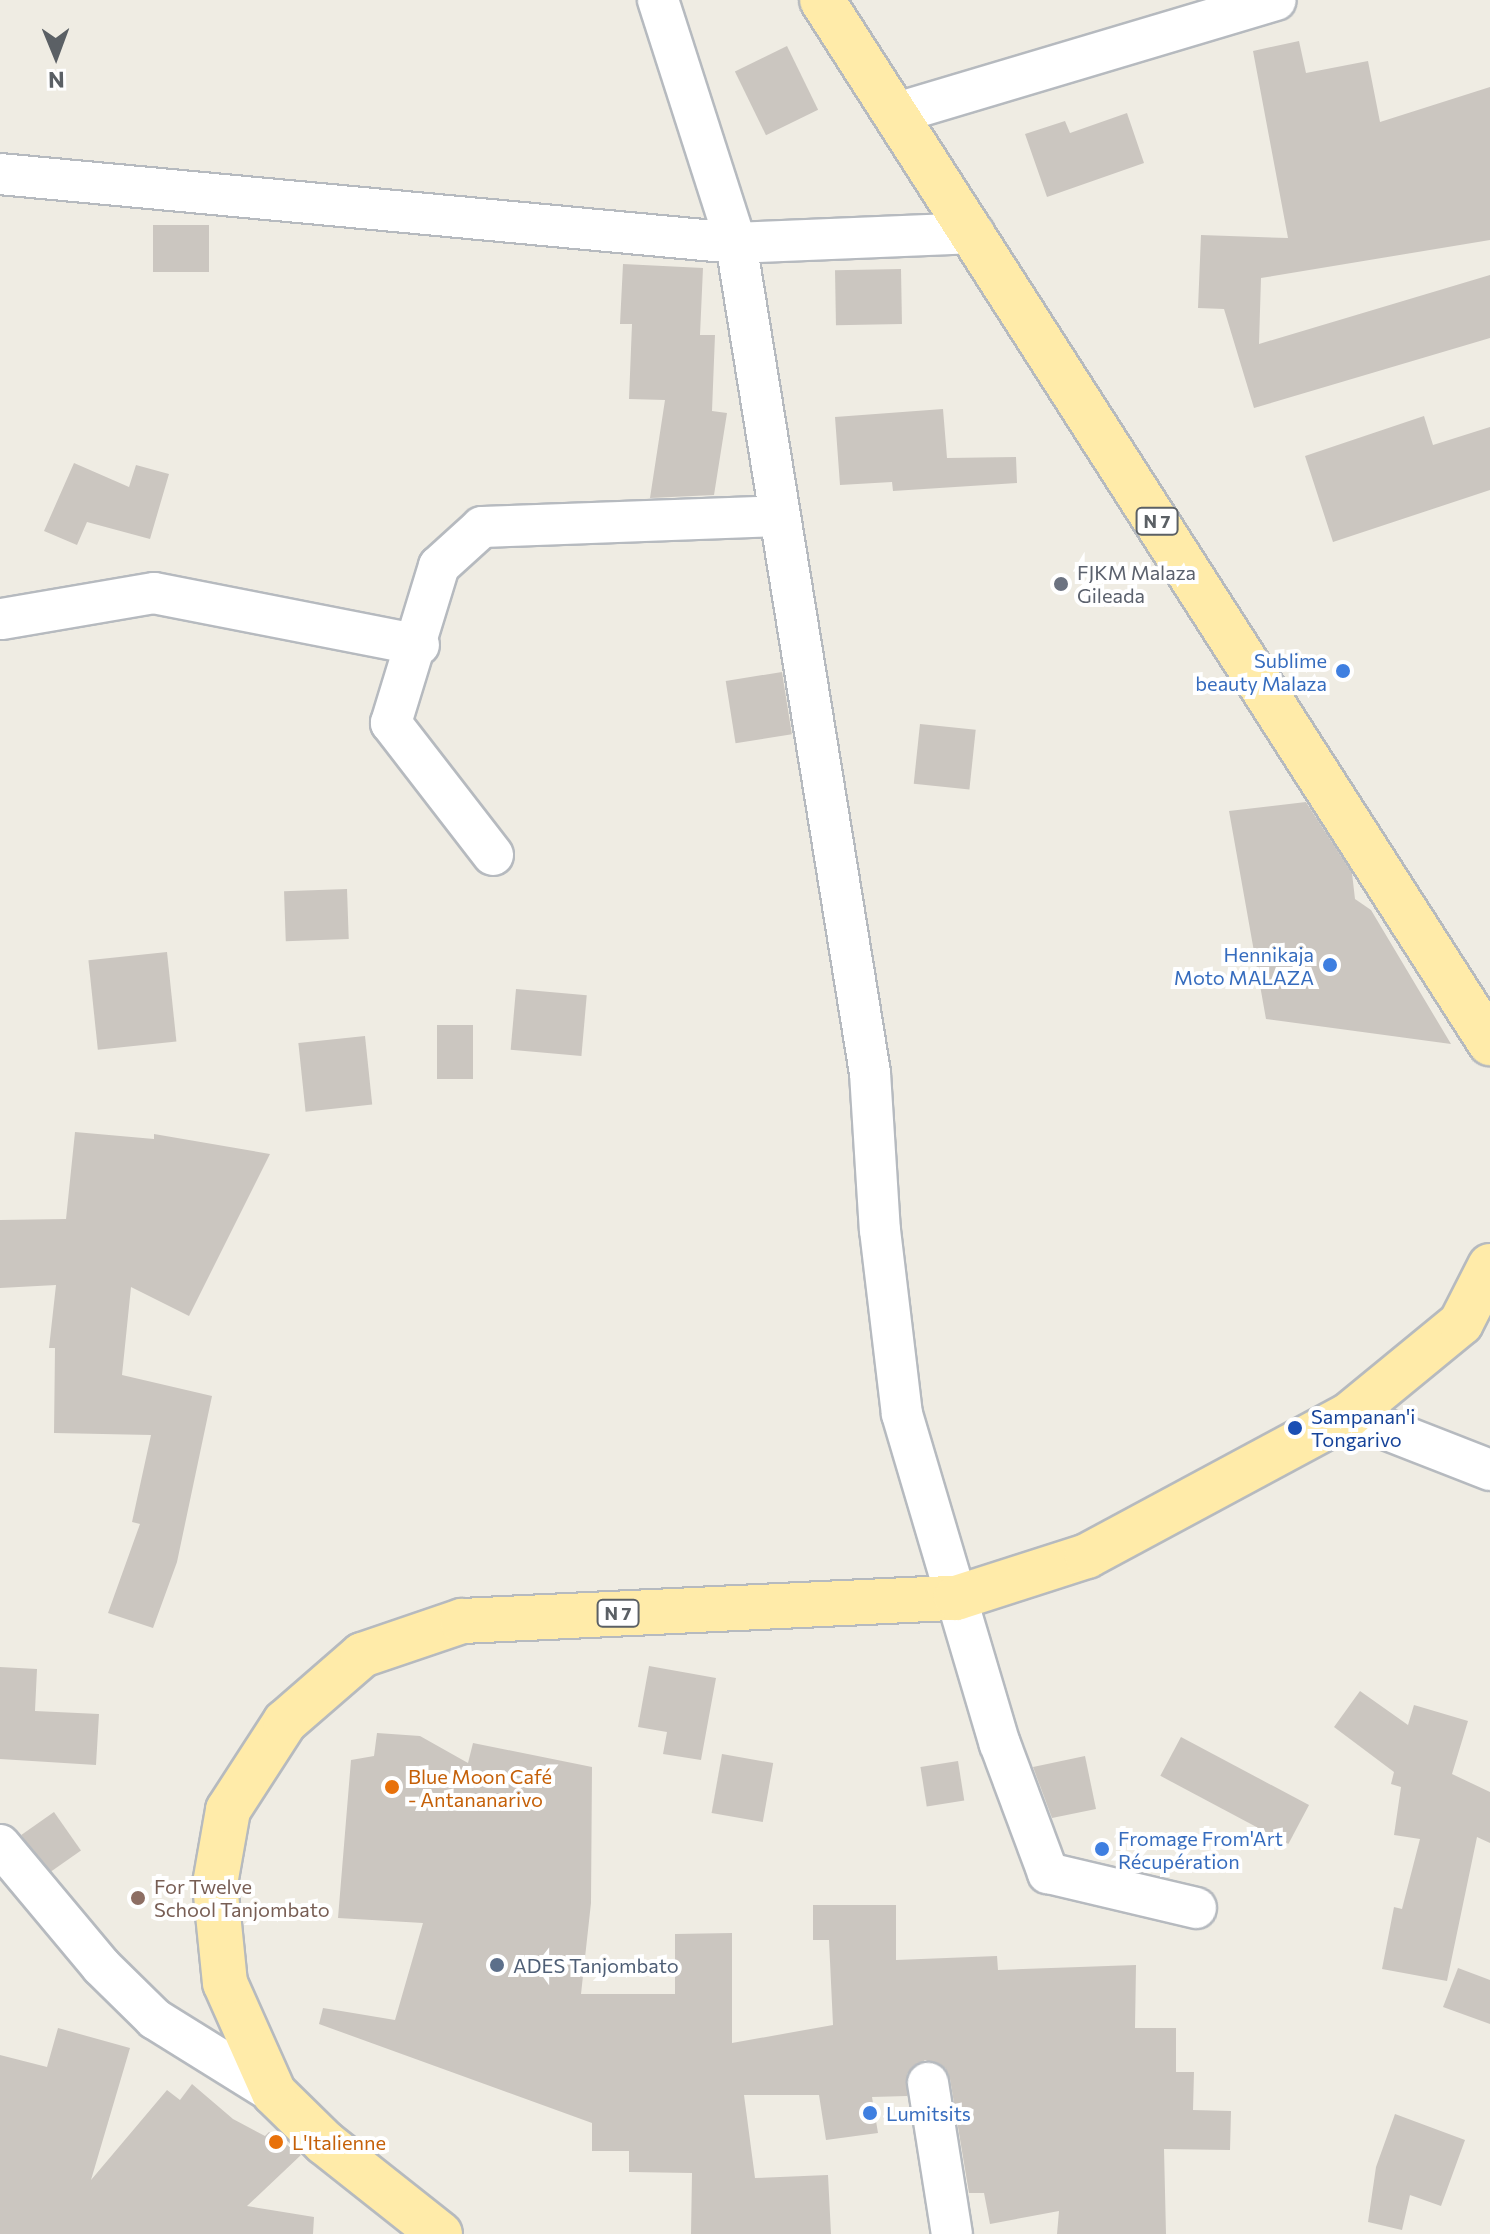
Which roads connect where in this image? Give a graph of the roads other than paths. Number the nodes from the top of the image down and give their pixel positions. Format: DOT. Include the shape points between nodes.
graph roads {
  1 [pos="658,0"];
  2 [pos="822,0"];
  3 [pos="1276,0"];
  4 [pos="897,113"];
  5 [pos="0,174"];
  6 [pos="974,233"];
  7 [pos="736,243"];
  8 [pos="779,516"];
  9 [pos="2,619"];
  10 [pos="419,645"];
  11 [pos="493,855"];
  12 [pos="1490,1043"];
  13 [pos="1490,1266"];
  14 [pos="1349,1415"];
  15 [pos="1490,1470"];
  16 [pos="956,1598"];
  17 [pos="0,1845"];
  18 [pos="1196,1908"];
  19 [pos="928,2083"];
  20 [pos="274,2093"];
  21 [pos="440,2234"];
  22 [pos="952,2234"];
  1 -- 7 [label="street"];
  2 -- 4 [label="main road, N 7"];
  3 -- 4 [label="street"];
  4 -- 6 [label="main road, N 7"];
  5 -- 7 [label="street"];
  6 -- 7 [label="street"];
  6 -- 12 [label="main road, N 7"];
  7 -- 8 [label="street"];
  8 -- 10 [label="street" via="482,527 439,566"];
  8 -- 16 [label="street" via="870,1073 880,1230 902,1414"];
  9 -- 10 [label="street" via="154,593"];
  10 -- 11 [label="street" via="391,723"];
  13 -- 14 [label="main road, N 7" via="1461,1323"];
  14 -- 15 [label="street"];
  14 -- 16 [label="main road, N 7" via="1087,1556"];
  16 -- 18 [label="street" via="1048,1873"];
  16 -- 20 [label="main road, N 7" via="462,1621 362,1655 285,1722 228,1810 215,1884 225,1983"];
  17 -- 20 [label="street" via="101,1966 155,2019"];
  19 -- 22 [label="street"];
  20 -- 21 [label="main road, N 7" via="325,2143"];
}
